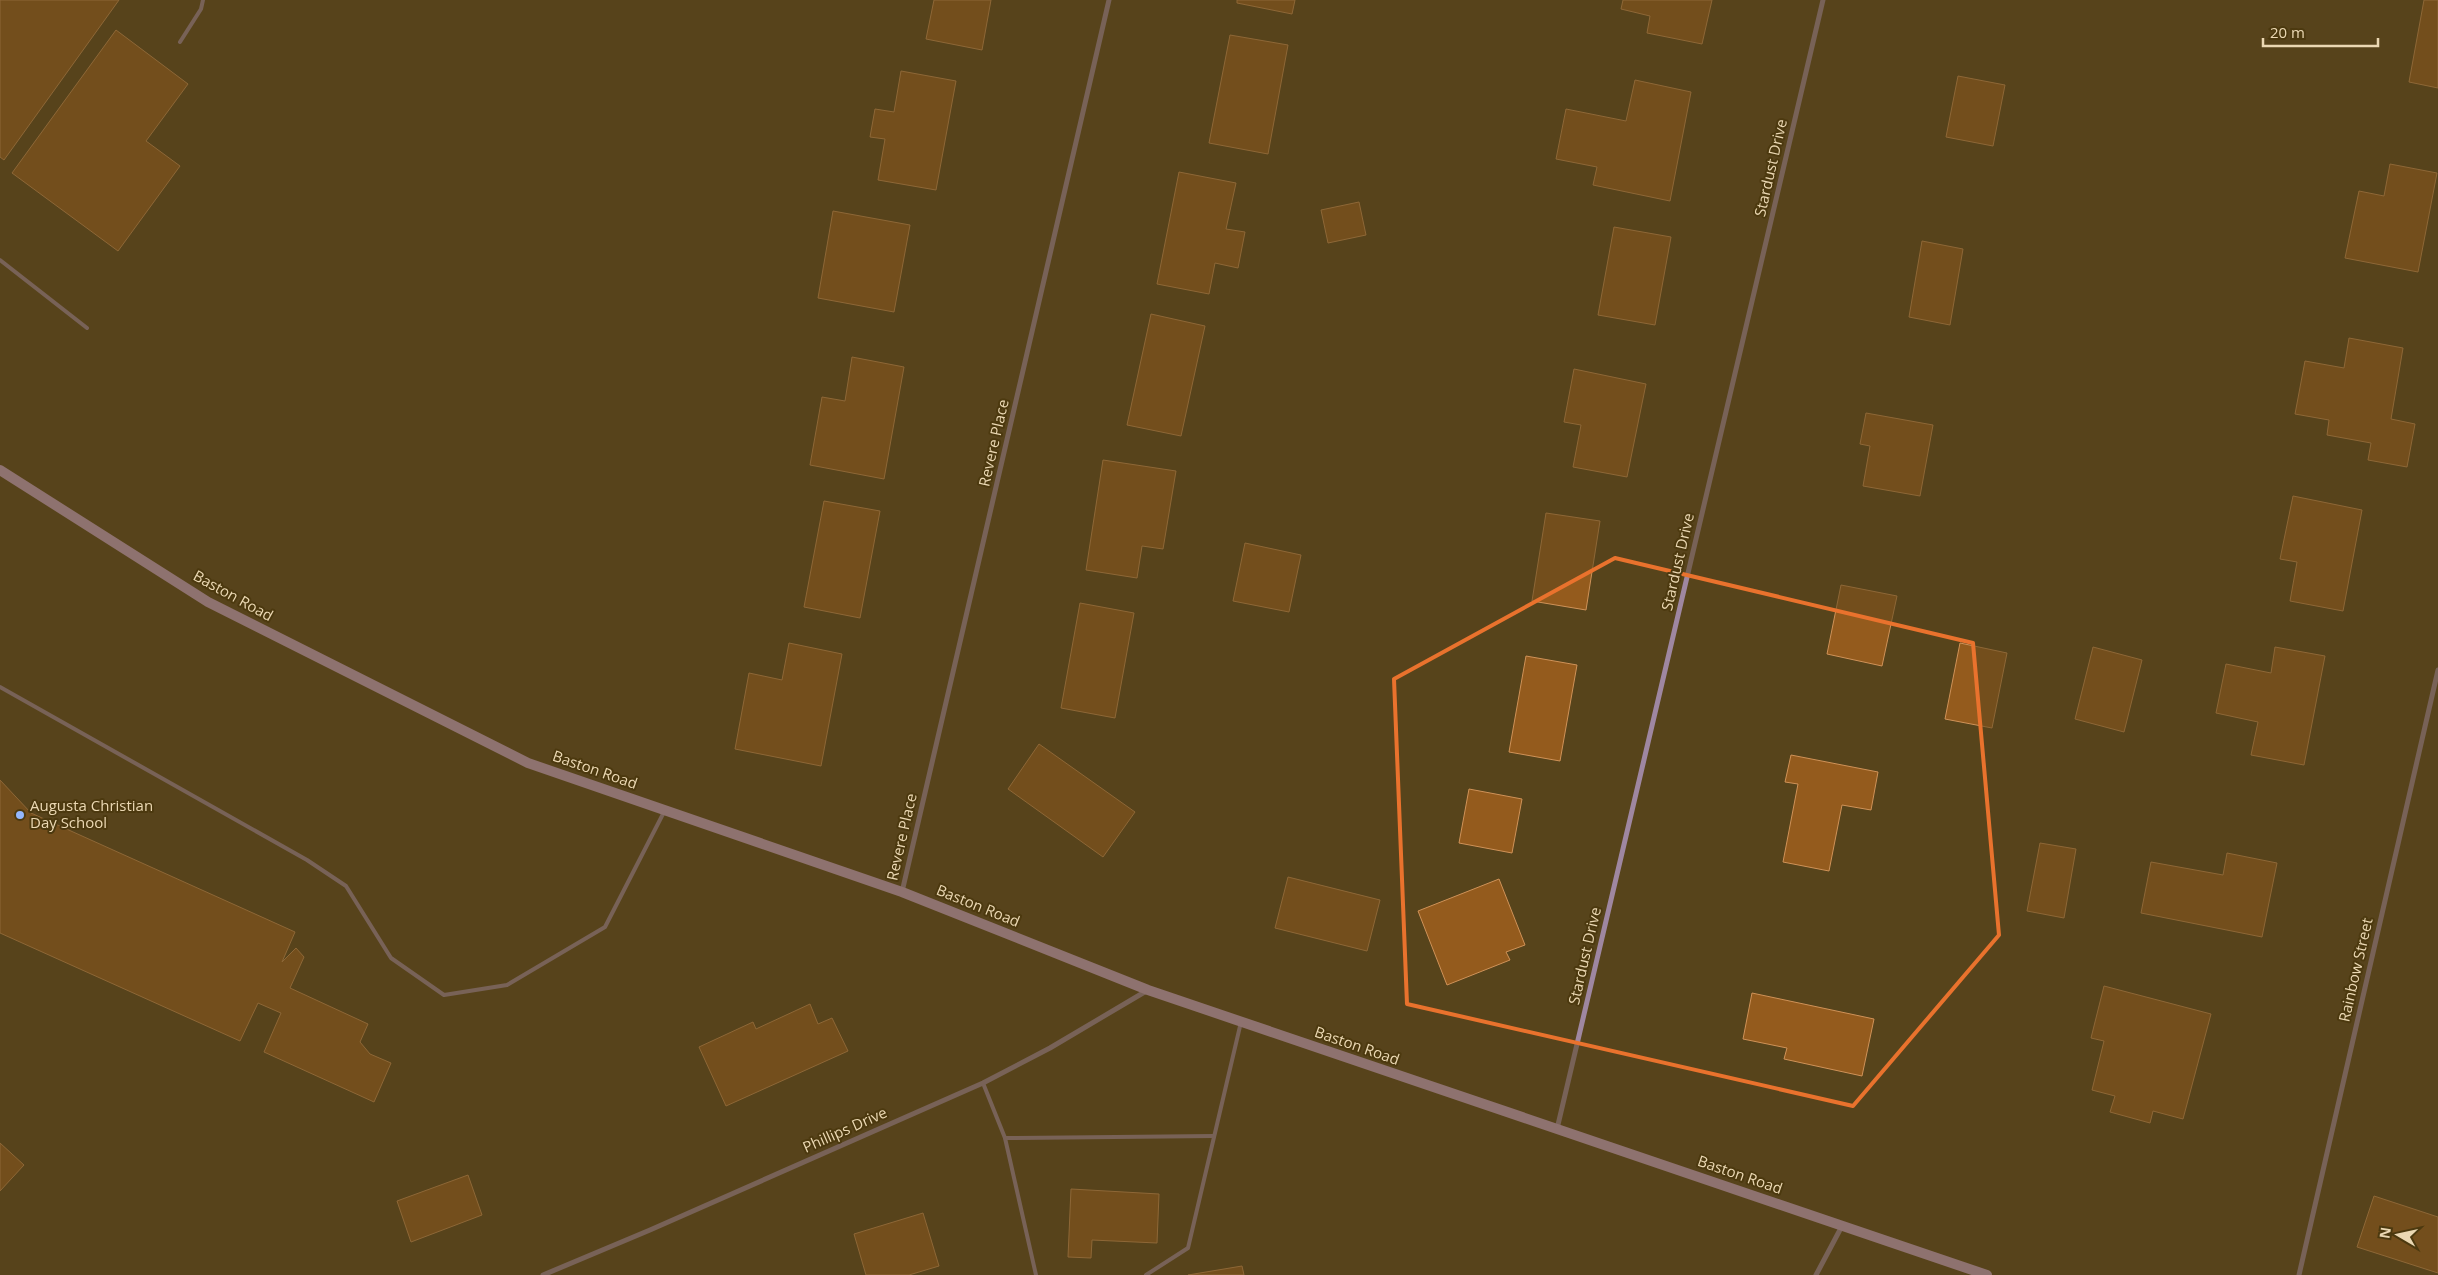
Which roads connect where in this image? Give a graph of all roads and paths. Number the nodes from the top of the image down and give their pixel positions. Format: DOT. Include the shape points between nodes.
graph roads {
  1 [pos="203,0"];
  2 [pos="1109,0"];
  3 [pos="1823,0"];
  4 [pos="180,42"];
  5 [pos="0,260"];
  6 [pos="87,328"];
  7 [pos="0,470"];
  8 [pos="2438,670"];
  9 [pos="0,687"];
  10 [pos="665,810"];
  11 [pos="902,892"];
  12 [pos="1148,990"];
  13 [pos="1241,1022"];
  14 [pos="983,1083"];
  15 [pos="1557,1130"];
  16 [pos="1214,1136"];
  17 [pos="1005,1138"];
  18 [pos="1843,1226"];
  19 [pos="543,1275"];
  20 [pos="1036,1275"];
  21 [pos="1146,1275"];
  22 [pos="1816,1275"];
  23 [pos="1987,1275"];
  24 [pos="2299,1275"];
  1 -- 4 [label="lane"];
  2 -- 11 [label="street, Revere Place"];
  3 -- 15 [label="street, Stardust Drive"];
  5 -- 6 [label="lane"];
  7 -- 10 [label="main road, Baston Road" via="208,602 528,763"];
  8 -- 24 [label="street, Rainbow Street"];
  9 -- 10 [label="lane" via="307,860 346,886 391,958 444,995 507,985 604,927"];
  10 -- 11 [label="main road, Baston Road"];
  11 -- 12 [label="main road, Baston Road"];
  12 -- 13 [label="main road, Baston Road"];
  12 -- 14 [label="street, Phillips Drive"];
  13 -- 15 [label="main road, Baston Road"];
  13 -- 16 [label="lane"];
  14 -- 17 [label="lane"];
  14 -- 19 [label="street, Phillips Drive"];
  15 -- 18 [label="main road, Baston Road"];
  16 -- 17 [label="lane"];
  16 -- 21 [label="lane" via="1188,1248"];
  17 -- 20 [label="lane"];
  18 -- 22 [label="street"];
  18 -- 23 [label="main road, Baston Road"];
}
